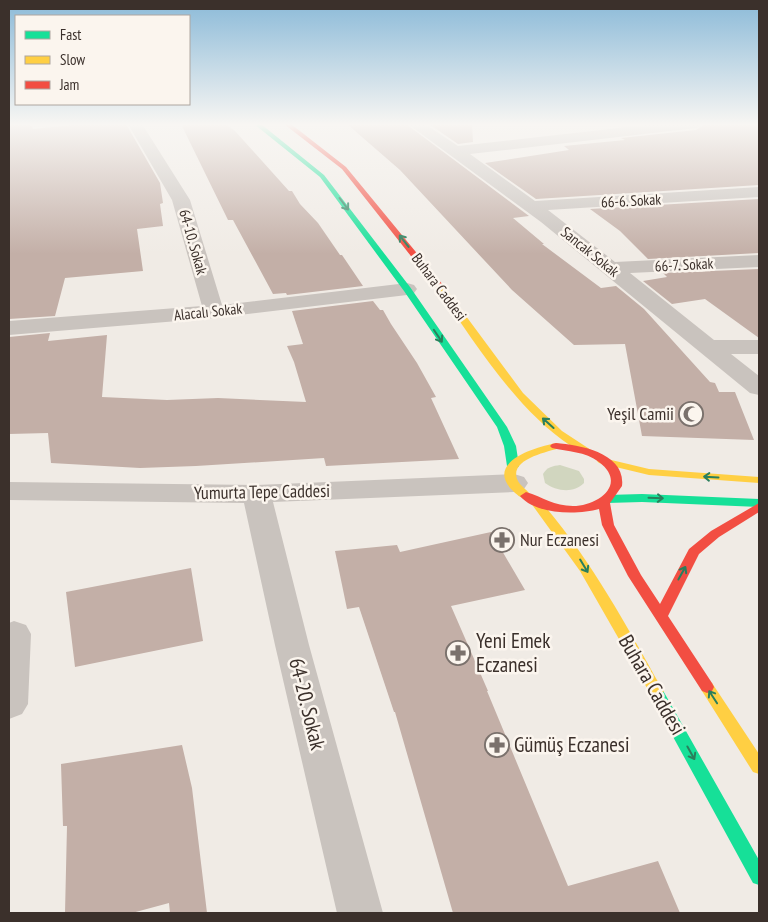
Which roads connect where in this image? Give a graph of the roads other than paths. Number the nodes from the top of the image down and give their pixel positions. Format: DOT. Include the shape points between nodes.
graph roads {
  1 [pos="162,167"];
  2 [pos="311,167"];
  3 [pos="343,167"];
  4 [pos="478,167"];
  5 [pos="759,192"];
  6 [pos="532,206"];
  7 [pos="759,261"];
  8 [pos="609,268"];
  9 [pos="407,289"];
  10 [pos="214,312"];
  11 [pos="9,328"];
  12 [pos="708,347"];
  13 [pos="759,347"];
  14 [pos="759,388"];
  15 [pos="587,452"];
  16 [pos="603,461"];
  17 [pos="759,480"];
  18 [pos="520,483"];
  19 [pos="9,491"];
  20 [pos="257,494"];
  21 [pos="605,500"];
  22 [pos="759,503"];
  23 [pos="759,507"];
  24 [pos="661,616"];
  25 [pos="9,636"];
  26 [pos="9,704"];
  27 [pos="759,767"];
  28 [pos="759,877"];
  29 [pos="360,913"];
  1 -- 10 [label="street, 64-10. Sokak" via="181,200"];
  2 -- 9 [label="main road, Buhara Caddesi, one-way" via="322,176"];
  15 -- 3 [label="main road, Buhara Caddesi, one-way" via="558,433 519,394 441,288"];
  4 -- 6 [label="street, Sancak Sokak"];
  5 -- 6 [label="street, 66-6. Sokak"];
  6 -- 8 [label="street, Sancak Sokak"];
  7 -- 8 [label="street, 66-7. Sokak"];
  8 -- 12 [label="street, Sancak Sokak"];
  9 -- 10 [label="street, Alacalı Sokak"];
  9 -- 18 [label="main road, Buhara Caddesi, one-way" via="502,427"];
  10 -- 11 [label="street, Alacalı Sokak"];
  12 -- 13 [label="street"];
  12 -- 14 [label="street, Sancak Sokak"];
  15 -- 16 [label="main road"];
  15 -- 18 [label="main road" via="556,446 521,456"];
  17 -- 16 [label="main road, one-way" via="649,472"];
  16 -- 21 [label="main road" via="613,472 617,484"];
  18 -- 20 [label="street, Yumurta Tepe Caddesi"];
  18 -- 21 [label="main road" via="552,507 592,507"];
  18 -- 28 [label="main road, Buhara Caddesi, one-way" via="572,545"];
  19 -- 20 [label="street, Yumurta Tepe Caddesi"];
  20 -- 29 [label="street, 64-20. Sokak"];
  21 -- 22 [label="main road, one-way" via="642,498"];
  21 -- 24 [label="main road" via="612,533"];
  24 -- 23 [label="main road, one-way" via="694,552 715,534"];
  27 -- 24 [label="main road, one-way"];
  25 -- 26 [label="street" via="14,634"];
}
